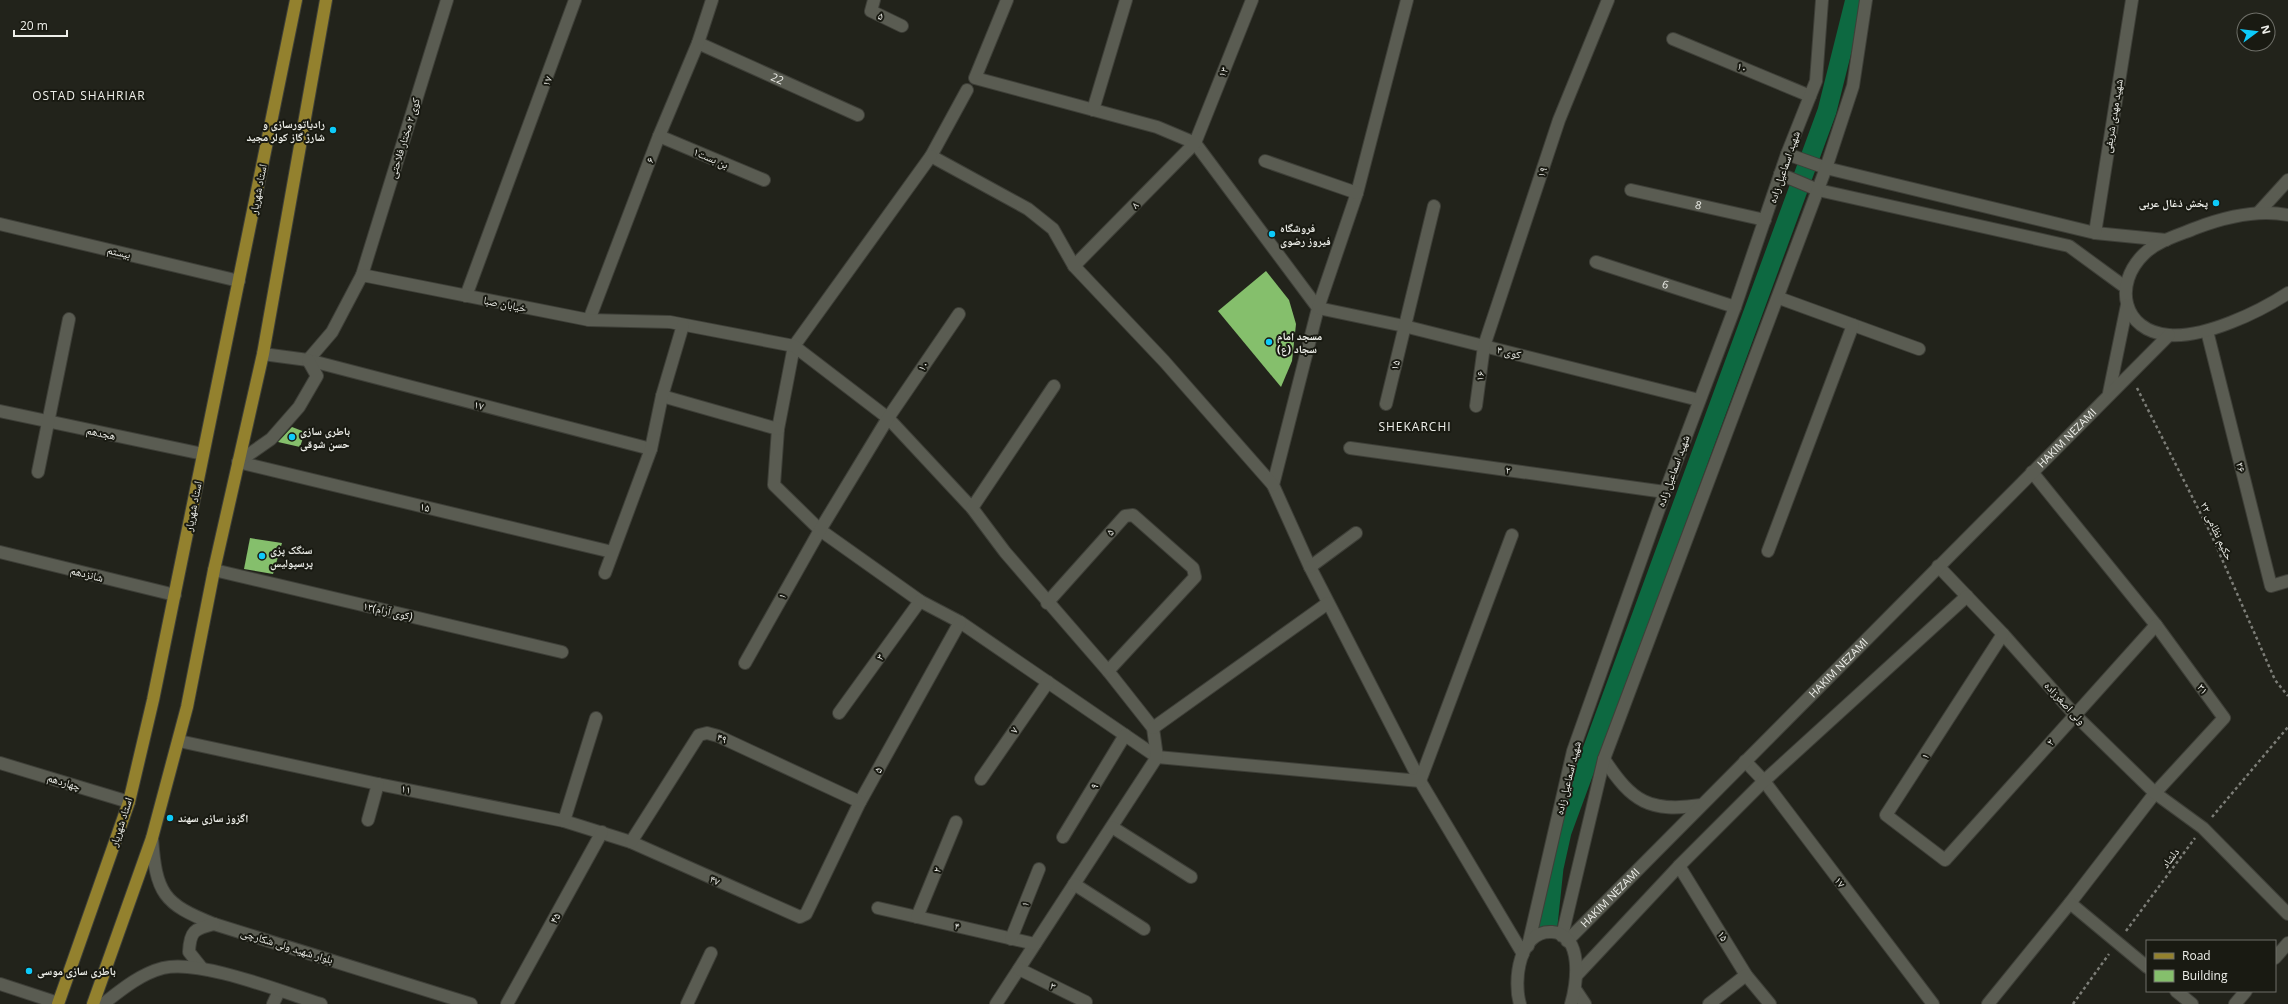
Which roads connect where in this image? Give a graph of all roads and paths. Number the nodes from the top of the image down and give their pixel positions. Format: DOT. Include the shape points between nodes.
graph roads {
  1 [pos="296,0"];
  2 [pos="326,0"];
  3 [pos="447,0"];
  4 [pos="575,0"];
  5 [pos="712,0"];
  6 [pos="874,0"];
  7 [pos="1007,0"];
  8 [pos="1126,0"];
  9 [pos="1252,0"];
  10 [pos="1407,0"];
  11 [pos="1608,0"];
  12 [pos="1822,0"];
  13 [pos="1866,0"];
  14 [pos="2132,0"];
  15 [pos="902,26"];
  16 [pos="1673,39"];
  17 [pos="698,43"];
  18 [pos="967,90"];
  19 [pos="1810,96"];
  20 [pos="1093,110"];
  21 [pos="858,115"];
  22 [pos="659,136"];
  23 [pos="1195,143"];
  24 [pos="1787,154"];
  25 [pos="932,156"];
  26 [pos="1265,161"];
  27 [pos="1826,168"];
  28 [pos="1780,174"];
  29 [pos="764,180"];
  30 [pos="2288,180"];
  31 [pos="1630,190"];
  32 [pos="1818,190"];
  33 [pos="1357,193"];
  34 [pos="1434,206"];
  35 [pos="2258,213"];
  36 [pos="2288,215"];
  37 [pos="1765,220"];
  38 [pos="0,224"];
  39 [pos="2095,233"];
  40 [pos="2166,240"];
  41 [pos="1596,262"];
  42 [pos="1074,266"];
  43 [pos="362,275"];
  44 [pos="238,280"];
  45 [pos="2125,287"];
  46 [pos="2288,293"];
  47 [pos="466,296"];
  48 [pos="1779,298"];
  49 [pos="2127,305"];
  50 [pos="1734,307"];
  51 [pos="1318,308"];
  52 [pos="959,314"];
  53 [pos="69,319"];
  54 [pos="589,320"];
  55 [pos="683,325"];
  56 [pos="1853,325"];
  57 [pos="1404,326"];
  58 [pos="2207,330"];
  59 [pos="2169,335"];
  60 [pos="794,346"];
  61 [pos="1484,346"];
  62 [pos="1919,349"];
  63 [pos="263,354"];
  64 [pos="308,360"];
  65 [pos="2130,374"];
  66 [pos="1054,386"];
  67 [pos="2110,394"];
  68 [pos="662,396"];
  69 [pos="1699,400"];
  70 [pos="1386,404"];
  71 [pos="1476,406"];
  72 [pos="0,411"];
  73 [pos="888,418"];
  74 [pos="47,421"];
  75 [pos="778,429"];
  76 [pos="1350,448"];
  77 [pos="651,449"];
  78 [pos="203,454"];
  79 [pos="238,462"];
  80 [pos="38,472"];
  81 [pos="2032,472"];
  82 [pos="1273,485"];
  83 [pos="1665,492"];
  84 [pos="972,508"];
  85 [pos="820,530"];
  86 [pos="1356,533"];
  87 [pos="1512,535"];
  88 [pos="1768,551"];
  89 [pos="0,552"];
  90 [pos="612,552"];
  91 [pos="1938,566"];
  92 [pos="1310,567"];
  93 [pos="214,570"];
  94 [pos="605,574"];
  95 [pos="2288,581"];
  96 [pos="175,595"];
  97 [pos="1967,596"];
  98 [pos="920,601"];
  99 [pos="1047,603"];
  100 [pos="1328,603"];
  101 [pos="960,622"];
  102 [pos="2156,625"];
  103 [pos="2003,634"];
  104 [pos="562,652"];
  105 [pos="744,663"];
  106 [pos="1108,671"];
  107 [pos="1048,682"];
  108 [pos="2288,696"];
  109 [pos="839,713"];
  110 [pos="2074,714"];
  111 [pos="596,718"];
  112 [pos="2288,727"];
  113 [pos="1153,728"];
  114 [pos="1125,735"];
  115 [pos="179,741"];
  116 [pos="1157,757"];
  117 [pos="1604,759"];
  118 [pos="1745,761"];
  119 [pos="0,763"];
  120 [pos="981,779"];
  121 [pos="1420,781"];
  122 [pos="1764,781"];
  123 [pos="378,784"];
  124 [pos="2155,793"];
  125 [pos="129,802"];
  126 [pos="860,802"];
  127 [pos="1701,805"];
  128 [pos="368,820"];
  129 [pos="564,821"];
  130 [pos="956,822"];
  131 [pos="1112,827"];
  132 [pos="2203,828"];
  133 [pos="602,832"];
  134 [pos="1063,837"];
  135 [pos="152,838"];
  136 [pos="631,842"];
  137 [pos="1945,860"];
  138 [pos="1679,866"];
  139 [pos="1039,869"];
  140 [pos="1191,877"];
  141 [pos="1074,884"];
  142 [pos="2070,902"];
  143 [pos="878,908"];
  144 [pos="2288,914"];
  145 [pos="800,917"];
  146 [pos="917,917"];
  147 [pos="214,924"];
  148 [pos="1144,929"];
  149 [pos="1564,938"];
  150 [pos="1011,939"];
  151 [pos="2117,943"];
  152 [pos="2288,943"];
  153 [pos="1035,944"];
  154 [pos="1525,950"];
  155 [pos="711,953"];
  156 [pos="2276,957"];
  157 [pos="2146,966"];
  158 [pos="201,967"];
  159 [pos="1019,969"];
  160 [pos="1746,974"];
  161 [pos="1576,976"];
  162 [pos="0,984"];
  163 [pos="1575,989"];
  164 [pos="278,991"];
  165 [pos="2177,992"];
  166 [pos="2245,992"];
  167 [pos="1086,1002"];
  168 [pos="58,1003"];
  169 [pos="93,1004"];
  170 [pos="103,1004"];
  171 [pos="273,1004"];
  172 [pos="321,1004"];
  173 [pos="471,1004"];
  174 [pos="507,1004"];
  175 [pos="687,1004"];
  176 [pos="996,1004"];
  177 [pos="1520,1004"];
  178 [pos="1571,1004"];
  179 [pos="1585,1004"];
  180 [pos="1709,1004"];
  181 [pos="1770,1004"];
  182 [pos="1933,1004"];
  183 [pos="1988,1004"];
  184 [pos="2073,1004"];
  185 [pos="2192,1004"];
  186 [pos="2235,1004"];
  1 -- 44 [label="main road, استاد شهریار"];
  2 -- 63 [label="main road"];
  3 -- 43 [label="street, کوی ۲ مختار فلاحتی"];
  4 -- 47 [label="street, ۱۷"];
  5 -- 17 [label="street, ۶"];
  6 -- 15 [label="street, ۵" via="871,11"];
  7 -- 20 [label="street" via="975,78"];
  8 -- 20 [label="street"];
  9 -- 23 [label="street, ۱۳"];
  10 -- 33 [label="street"];
  11 -- 61 [label="street, ۱۹" via="1559,120"];
  12 -- 19 [label="street, شهید اسماعیل زاده" via="1816,81"];
  13 -- 27 [label="street" via="1853,86"];
  14 -- 39 [label="street, شهید مهدی شریفی"];
  16 -- 19 [label="street, ۱۰"];
  17 -- 21 [label="street, 22"];
  17 -- 22 [label="street, ۶"];
  18 -- 25 [label="street"];
  19 -- 24 [label="street, شهید اسماعیل زاده"];
  20 -- 23 [label="street" via="1157,127"];
  22 -- 29 [label="street, بن بست۱"];
  22 -- 54 [label="street, ۶"];
  23 -- 42 [label="street, ۸"];
  23 -- 51 [label="street"];
  24 -- 27 [label="street"];
  24 -- 28 [label="street, شهید اسماعیل زاده"];
  25 -- 42 [label="street" via="1028,210 1053,229"];
  25 -- 60 [label="street"];
  26 -- 33 [label="street"];
  27 -- 32 [label="street"];
  27 -- 39 [label="street"];
  28 -- 32 [label="street"];
  28 -- 37 [label="street, شهید اسماعیل زاده"];
  30 -- 35 [label="street"];
  31 -- 37 [label="street, 8"];
  32 -- 45 [label="street" via="2069,246"];
  32 -- 48 [label="street"];
  33 -- 51 [label="street"];
  34 -- 57 [label="street, ۱۵"];
  35 -- 36 [label="street"];
  35 -- 40 [label="street" via="2223,220"];
  37 -- 50 [label="street, شهید اسماعیل زاده"];
  38 -- 44 [label="street, بیستم"];
  39 -- 40 [label="street"];
  40 -- 45 [label="street" via="2145,253 2130,270"];
  41 -- 50 [label="street, 6"];
  42 -- 82 [label="street" via="1164,361"];
  43 -- 47 [label="street, خیابان صبا"];
  43 -- 64 [label="street" via="332,332"];
  44 -- 78 [label="main road, استاد شهریار"];
  45 -- 49 [label="street"];
  46 -- 58 [label="street"];
  47 -- 54 [label="street, خیابان صبا"];
  48 -- 56 [label="street"];
  48 -- 117 [label="street"];
  49 -- 59 [label="street" via="2132,318 2140,326"];
  49 -- 67 [label="street"];
  50 -- 69 [label="street, شهید اسماعیل زاده"];
  51 -- 57 [label="street, کوی ۴"];
  51 -- 82 [label="street"];
  52 -- 73 [label="street, ۱۰"];
  53 -- 74 [label="street"];
  54 -- 55 [label="street, خیابان صبا" via="670,322"];
  55 -- 60 [label="street, خیابان صبا"];
  55 -- 68 [label="street"];
  56 -- 62 [label="street"];
  56 -- 88 [label="street"];
  57 -- 61 [label="street, کوی ۴"];
  57 -- 70 [label="street, ۱۵"];
  58 -- 59 [label="street"];
  58 -- 95 [label="street, ۲۶" via="2271,586"];
  59 -- 65 [label="street, HAKIM NEZAMI"];
  60 -- 73 [label="street"];
  60 -- 75 [label="street"];
  61 -- 69 [label="street, کوی ۴"];
  61 -- 71 [label="street, ۱۶"];
  63 -- 64 [label="street"];
  63 -- 79 [label="main road"];
  64 -- 77 [label="street, ۱۷"];
  64 -- 79 [label="street" via="317,376 298,407 271,439"];
  65 -- 67 [label="street, HAKIM NEZAMI"];
  65 -- 108 [label="path, ۲۲ حکیم نظامی" via="2211,534 2275,680"];
  66 -- 84 [label="street"];
  67 -- 81 [label="street, HAKIM NEZAMI"];
  68 -- 75 [label="street"];
  68 -- 77 [label="street"];
  69 -- 83 [label="street, شهید اسماعیل زاده"];
  72 -- 74 [label="street, هجدهم"];
  73 -- 84 [label="street"];
  73 -- 85 [label="street, ۱۰"];
  74 -- 78 [label="street, هجدهم"];
  74 -- 80 [label="street"];
  75 -- 85 [label="street" via="774,485"];
  76 -- 83 [label="street, ۲"];
  77 -- 90 [label="street"];
  78 -- 96 [label="main road, استاد شهریار"];
  79 -- 90 [label="street, ۱۵"];
  79 -- 93 [label="main road"];
  81 -- 91 [label="street, HAKIM NEZAMI"];
  81 -- 102 [label="street, ۳۱"];
  82 -- 92 [label="street"];
  83 -- 154 [label="street, شهید اسماعیل زاده" via="1573,751"];
  84 -- 99 [label="street"];
  85 -- 98 [label="street"];
  85 -- 105 [label="street, ۱"];
  86 -- 92 [label="street"];
  87 -- 121 [label="street"];
  89 -- 96 [label="street, شانزدهم"];
  90 -- 94 [label="street"];
  91 -- 97 [label="street, ولی اصغرزاده"];
  91 -- 118 [label="street, HAKIM NEZAMI"];
  92 -- 100 [label="street"];
  93 -- 104 [label="street, ۱۳(کوی آرام)"];
  93 -- 115 [label="main road"];
  96 -- 125 [label="main road, استاد شهریار"];
  97 -- 103 [label="street, ولی اصغرزاده"];
  97 -- 122 [label="street"];
  98 -- 101 [label="street"];
  98 -- 109 [label="street, ۳"];
  99 -- 106 [label="street"];
  99 -- 106 [label="street, ۵" via="1125,516 1133,515 1193,568 1195,578"];
  100 -- 113 [label="street"];
  100 -- 121 [label="street"];
  101 -- 107 [label="street"];
  101 -- 126 [label="street, ۵"];
  102 -- 110 [label="street, ۲"];
  102 -- 124 [label="street, ۳۱" via="2224,718"];
  103 -- 110 [label="street, ولی اصغرزاده"];
  103 -- 137 [label="street, ۱" via="1886,815"];
  106 -- 113 [label="street"];
  107 -- 114 [label="street"];
  107 -- 120 [label="street, ۷"];
  110 -- 124 [label="street, ولی اصغرزاده"];
  110 -- 137 [label="street, ۲"];
  111 -- 129 [label="street"];
  112 -- 132 [label="path, دلشاد"];
  113 -- 116 [label="street"];
  114 -- 116 [label="street"];
  114 -- 134 [label="street, ۹"];
  115 -- 123 [label="street, ۱۱"];
  115 -- 135 [label="main road"];
  116 -- 121 [label="street"];
  116 -- 131 [label="street"];
  117 -- 127 [label="street" via="1618,782 1652,805 1675,809"];
  117 -- 149 [label="street"];
  118 -- 122 [label="street, ۱۷"];
  118 -- 127 [label="street, HAKIM NEZAMI"];
  119 -- 125 [label="street, چهاردهم"];
  121 -- 154 [label="street"];
  122 -- 138 [label="street"];
  122 -- 182 [label="street, ۱۷"];
  123 -- 128 [label="street"];
  123 -- 129 [label="street, ۱۱"];
  124 -- 132 [label="street, ولی اصغرزاده"];
  124 -- 142 [label="street, ۳۱"];
  125 -- 168 [label="main road, استاد شهریار"];
  126 -- 136 [label="street, ۴۹" via="707,733 699,735"];
  126 -- 145 [label="street, ۵" via="806,914"];
  127 -- 149 [label="street, HAKIM NEZAMI"];
  129 -- 133 [label="street, ۱۱"];
  130 -- 146 [label="street, ۲"];
  131 -- 140 [label="street"];
  131 -- 141 [label="street"];
  132 -- 144 [label="street, ولی اصغرزاده"];
  132 -- 151 [label="path, دلشاد"];
  133 -- 136 [label="street, ۱۱"];
  133 -- 174 [label="street, ۴۵"];
  135 -- 147 [label="street, بلوار شهید ولی شکارچی" via="154,868 162,892 184,912"];
  135 -- 169 [label="main road"];
  136 -- 145 [label="street, ۴۷"];
  138 -- 160 [label="street, ۱۵"];
  138 -- 161 [label="street"];
  139 -- 150 [label="street, ۱"];
  141 -- 148 [label="street"];
  141 -- 153 [label="street"];
  142 -- 151 [label="street"];
  142 -- 183 [label="street, ۳۱"];
  143 -- 146 [label="street, ۴"];
  146 -- 150 [label="street, ۴"];
  147 -- 158 [label="street" via="198,928 190,938 189,952"];
  147 -- 173 [label="street, بلوار شهید ولی شکارچی"];
  149 -- 154 [label="street" via="1553,932 1540,935"];
  149 -- 161 [label="street" via="1575,956"];
  150 -- 153 [label="street, ۴"];
  151 -- 157 [label="street"];
  151 -- 184 [label="path, دلشاد"];
  152 -- 156 [label="street"];
  153 -- 159 [label="street"];
  154 -- 177 [label="street, شهید اسماعیل زاده" via="1517,972"];
  155 -- 175 [label="street"];
  158 -- 164 [label="street"];
  158 -- 170 [label="street" via="163,968 132,982"];
  159 -- 167 [label="street, ۳"];
  159 -- 176 [label="street"];
  160 -- 180 [label="street"];
  160 -- 181 [label="street, ۱۵"];
  161 -- 163 [label="street"];
  162 -- 168 [label="street"];
  163 -- 178 [label="street"];
  163 -- 179 [label="street"];
  164 -- 171 [label="street"];
  164 -- 172 [label="street"];
  165 -- 185 [label="street"];
  166 -- 186 [label="street"];
}
